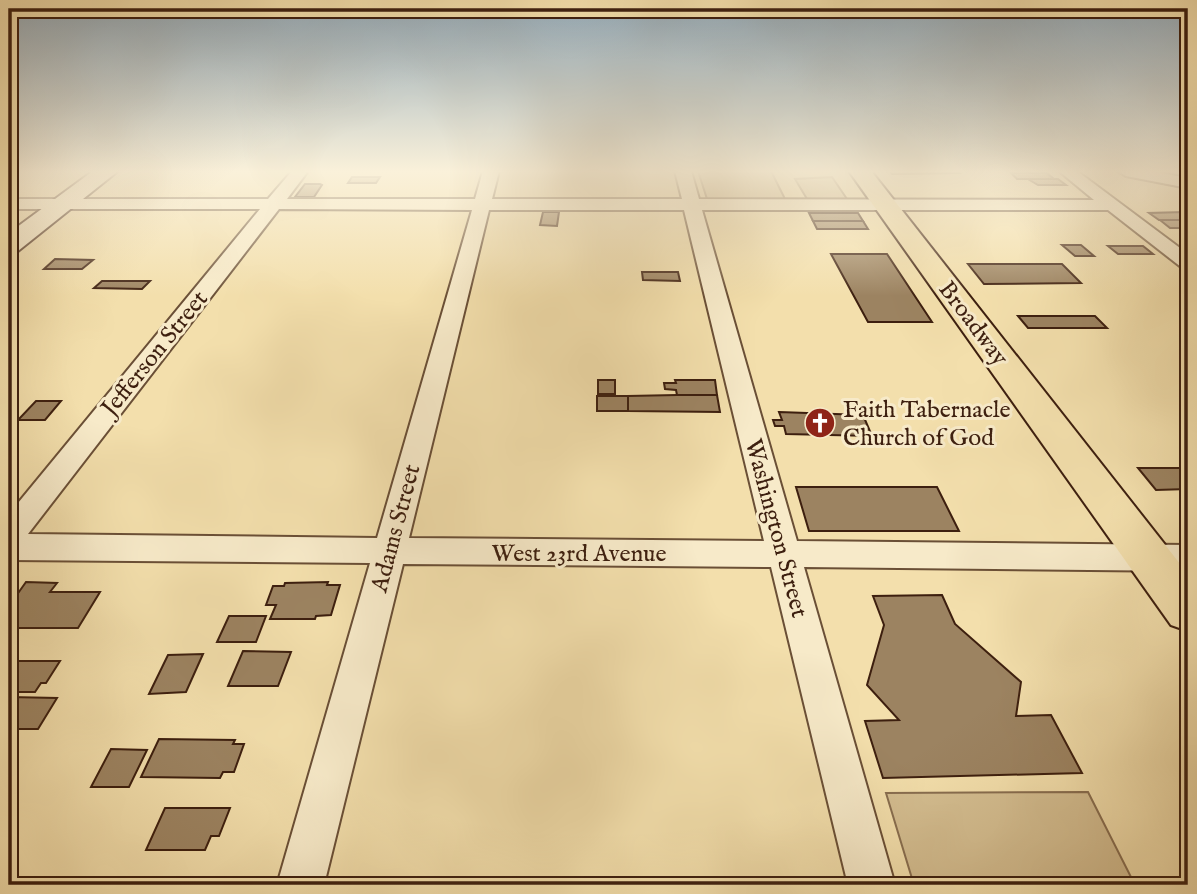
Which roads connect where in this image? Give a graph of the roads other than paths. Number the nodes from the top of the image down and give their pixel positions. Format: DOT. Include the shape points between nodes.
graph roads {
  1 [pos="51,213"];
  2 [pos="266,213"];
  3 [pos="480,213"];
  4 [pos="694,213"];
  5 [pos="892,213"];
  6 [pos="1122,213"];
  7 [pos="9,245"];
  8 [pos="1188,262"];
  9 [pos="9,536"];
  10 [pos="9,547"];
  11 [pos="389,551"];
  12 [pos="785,553"];
  13 [pos="1150,558"];
  14 [pos="1188,558"];
  15 [pos="1188,610"];
  16 [pos="300,885"];
  17 [pos="871,885"];
  1 -- 7 [label="street"];
  2 -- 9 [label="street, Jefferson Street"];
  3 -- 11 [label="street, Adams Street"];
  4 -- 12 [label="street, Washington Street"];
  5 -- 13 [label="main road, Broadway"];
  6 -- 8 [label="street"];
  10 -- 11 [label="street, West 23rd Avenue"];
  11 -- 12 [label="street, West 23rd Avenue"];
  11 -- 16 [label="street, Adams Street"];
  12 -- 13 [label="street, West 23rd Avenue"];
  12 -- 17 [label="street, Washington Street"];
  13 -- 14 [label="street, West 23rd Avenue"];
  13 -- 15 [label="main road, Broadway"];
}
